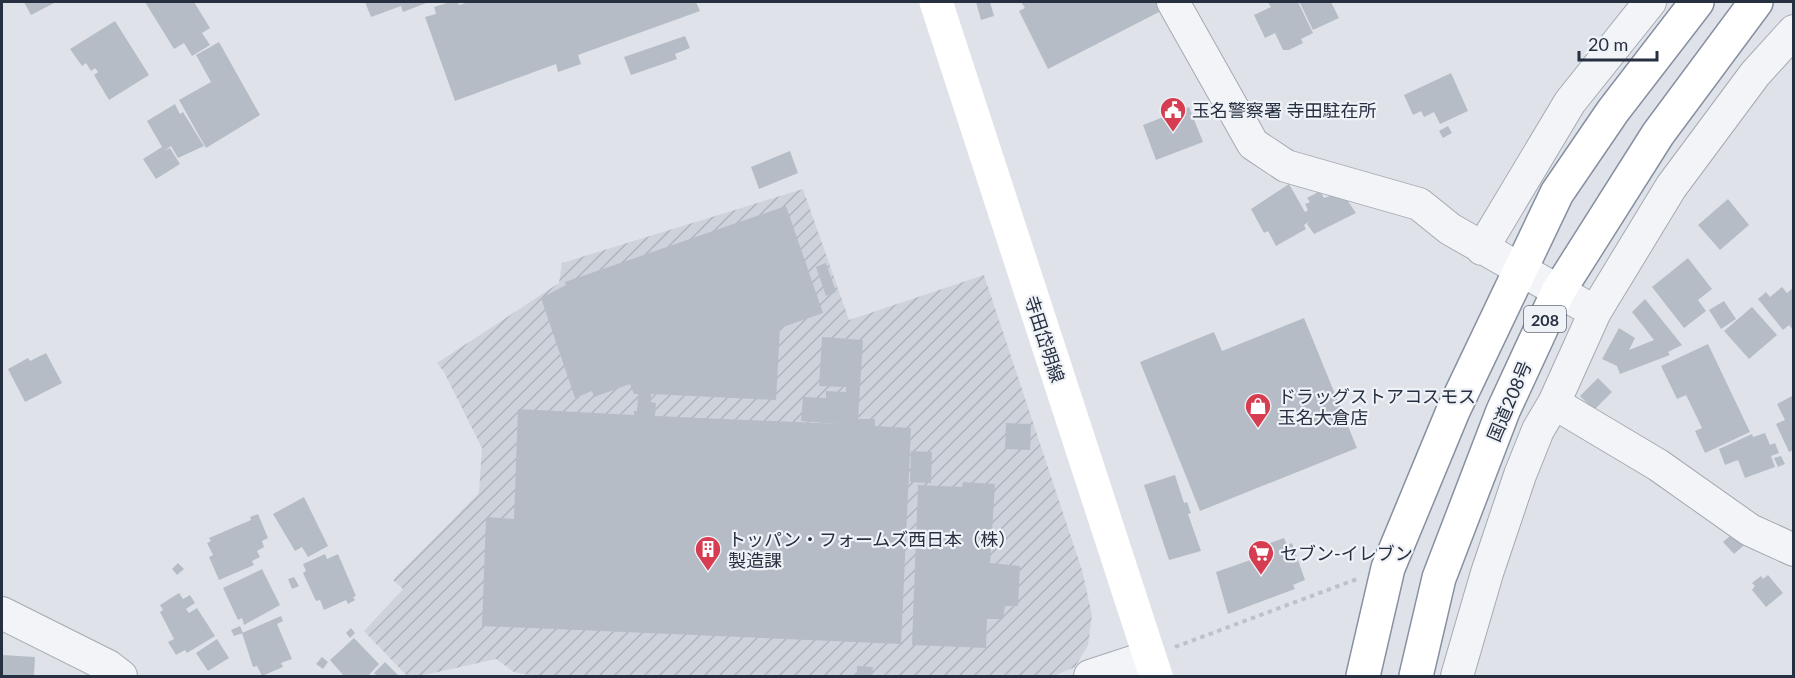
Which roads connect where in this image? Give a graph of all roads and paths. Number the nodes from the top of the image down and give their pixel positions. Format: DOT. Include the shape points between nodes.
graph roads {
  1 [pos="936,2"];
  2 [pos="1173,2"];
  3 [pos="1650,2"];
  4 [pos="1697,2"];
  5 [pos="1756,2"];
  6 [pos="1794,31"];
  7 [pos="1482,249"];
  8 [pos="1519,271"];
  9 [pos="1558,292"];
  10 [pos="1595,312"];
  11 [pos="1554,403"];
  12 [pos="1794,550"];
  13 [pos="1388,568"];
  14 [pos="2,613"];
  15 [pos="1152,667"];
  16 [pos="121,676"];
  17 [pos="1090,676"];
  18 [pos="1363,676"];
  19 [pos="1416,676"];
  20 [pos="1457,676"];
  1 -- 15 [label="main road, 寺田岱明線"];
  2 -- 7 [label="street" via="1253,144 1286,166 1419,204 1450,230"];
  3 -- 7 [label="street" via="1570,102"];
  4 -- 8 [label="main road, 208" via="1612,111 1557,193"];
  5 -- 9 [label="main road, 国道208号 / 208" via="1658,134"];
  6 -- 10 [label="street" via="1755,74 1671,187"];
  7 -- 8 [label="street"];
  8 -- 9 [label="street"];
  8 -- 13 [label="main road, 208" via="1453,411"];
  9 -- 10 [label="street"];
  9 -- 19 [label="main road, 国道208号 / 208" via="1503,411 1439,578"];
  10 -- 11 [label="street"];
  11 -- 12 [label="street" via="1658,465 1750,530"];
  11 -- 20 [label="street" via="1520,475"];
  13 -- 15 [label="path"];
  13 -- 18 [label="main road, 208"];
  14 -- 16 [label="street"];
  15 -- 17 [label="street"];
}
